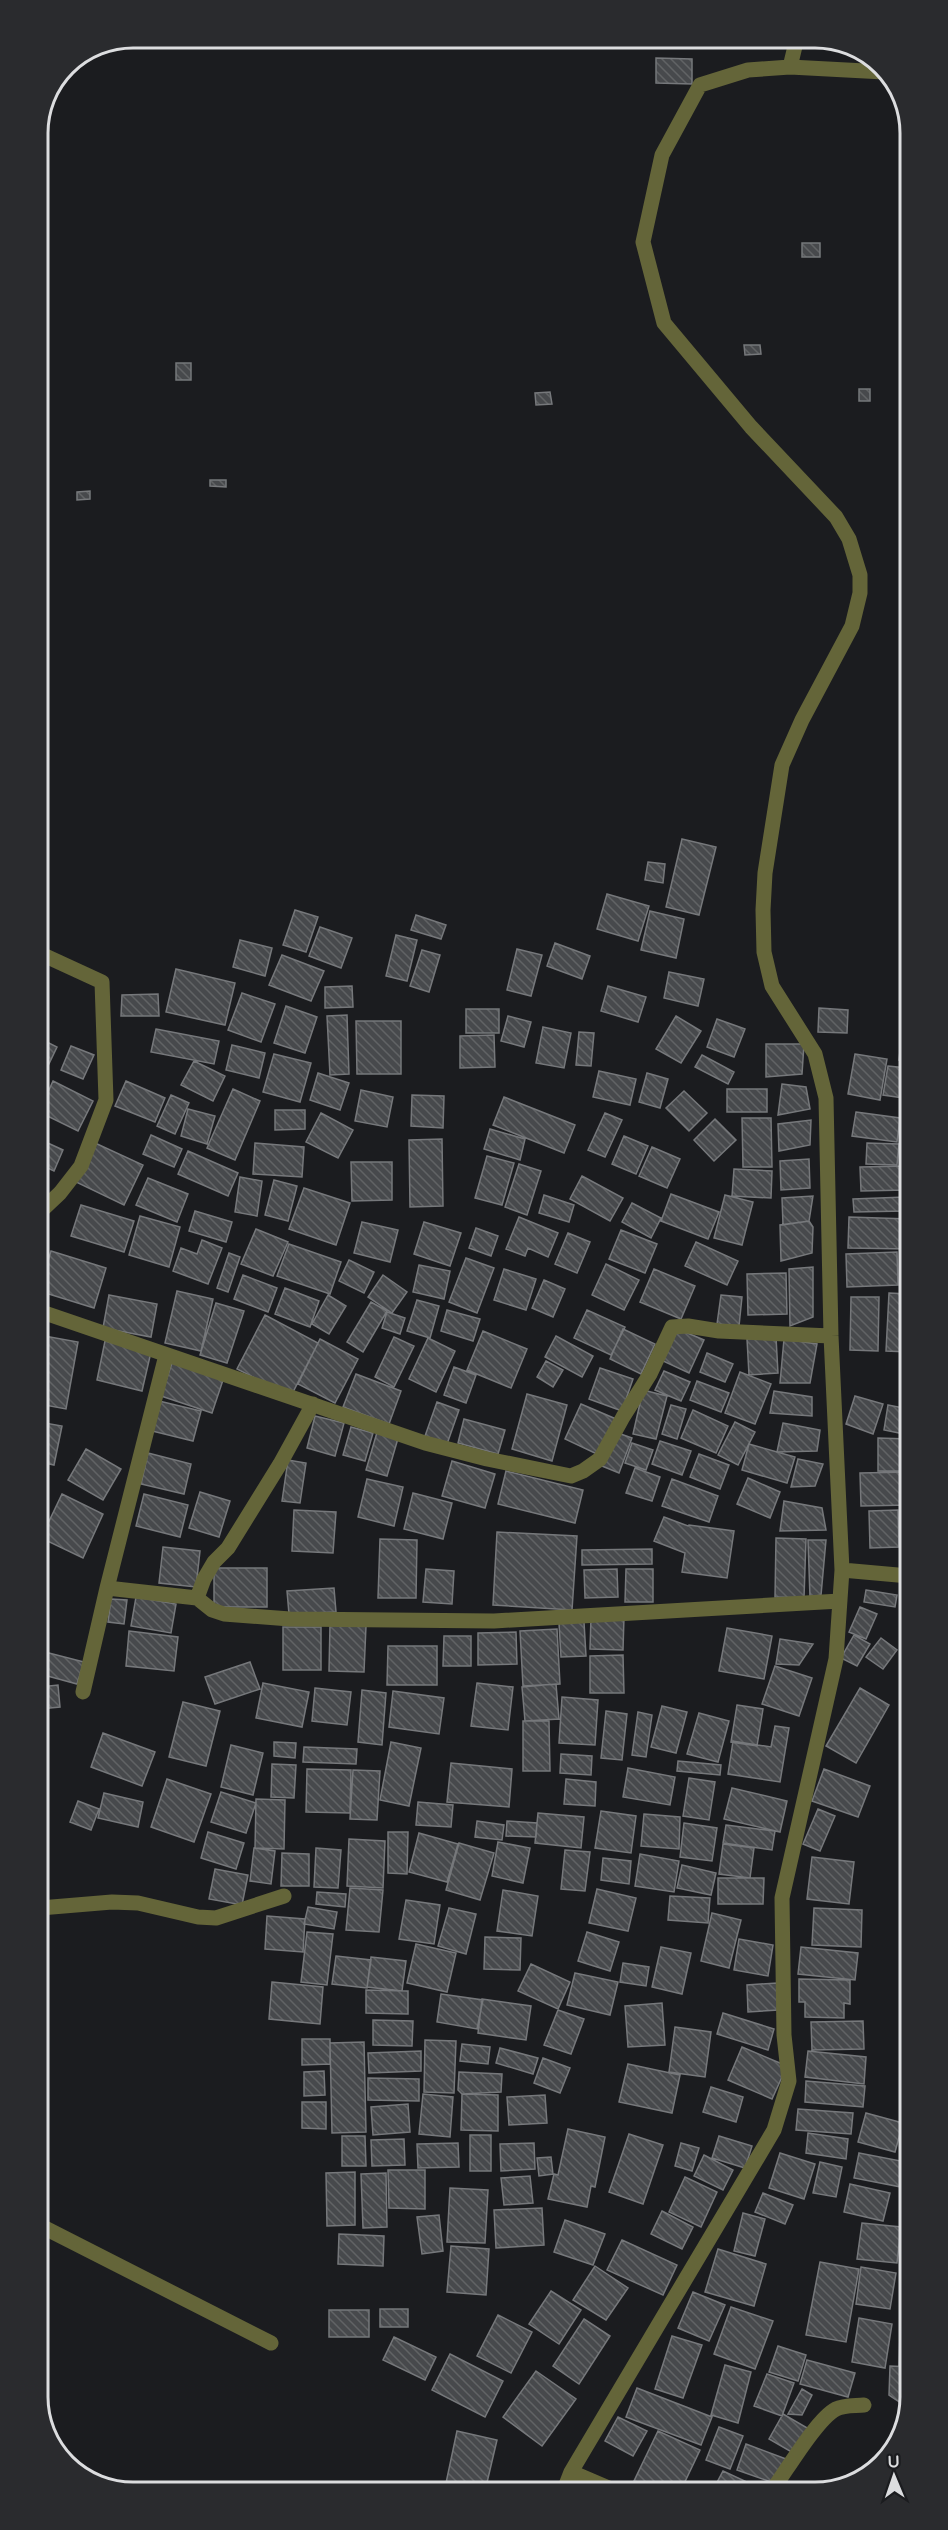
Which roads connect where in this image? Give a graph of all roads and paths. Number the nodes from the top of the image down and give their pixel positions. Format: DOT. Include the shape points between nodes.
graph roads {
  1 [pos="795,48"];
  2 [pos="790,67"];
  3 [pos="873,71"];
  4 [pos="48,957"];
  5 [pos="48,1203"];
  6 [pos="48,1314"];
  7 [pos="831,1335"];
  8 [pos="166,1354"];
  9 [pos="313,1404"];
  10 [pos="842,1570"];
  11 [pos="900,1575"];
  12 [pos="107,1588"];
  13 [pos="197,1598"];
  14 [pos="840,1600"];
  15 [pos="83,1692"];
  16 [pos="284,1896"];
  17 [pos="48,1907"];
  18 [pos="48,2230"];
  19 [pos="271,2343"];
  20 [pos="864,2405"];
  21 [pos="571,2472"];
  22 [pos="567,2482"];
  23 [pos="594,2482"];
  24 [pos="778,2482"];
  1 -- 2 [label="street"];
  2 -- 3 [label="street"];
  2 -- 7 [label="street" via="748,70 700,85 662,155 644,242 664,324 751,427 836,517 849,539 860,575 852,626 782,765 763,910 764,952 772,986 815,1054 826,1098"];
  4 -- 5 [label="street" via="102,982 106,1100 81,1166"];
  6 -- 8 [label="street"];
  7 -- 9 [label="street" via="672,1327 651,1374 600,1459 571,1476 425,1443"];
  7 -- 10 [label="street"];
  8 -- 9 [label="street"];
  8 -- 12 [label="street"];
  9 -- 13 [label="street" via="228,1548 204,1579"];
  10 -- 11 [label="street"];
  10 -- 14 [label="street"];
  12 -- 13 [label="street"];
  12 -- 15 [label="street"];
  13 -- 14 [label="street" via="224,1614 290,1619 494,1621"];
  14 -- 21 [label="street" via="836,1659 782,1898 784,2035 789,2081 774,2130"];
  16 -- 17 [label="street" via="216,1918 138,1903"];
  18 -- 19 [label="street"];
  20 -- 24 [label="street" via="838,2408 830,2413"];
  21 -- 22 [label="street"];
  21 -- 23 [label="street"];
}
